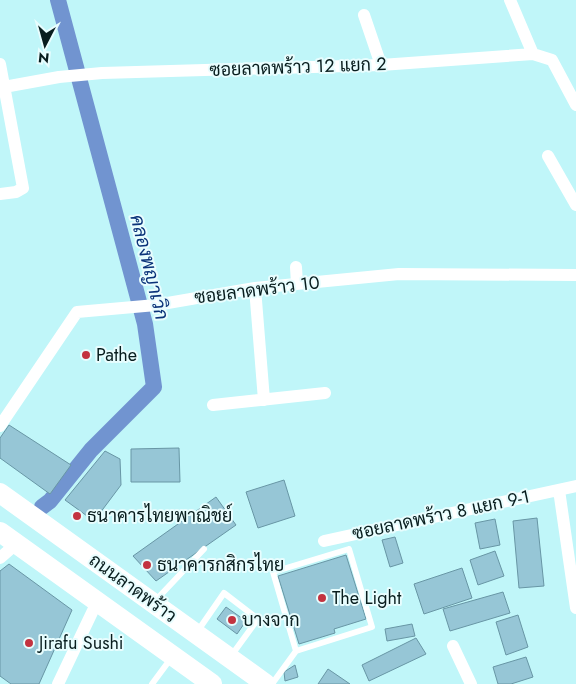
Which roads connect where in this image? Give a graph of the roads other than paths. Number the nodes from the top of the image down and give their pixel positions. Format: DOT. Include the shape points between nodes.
graph roads {
  1 [pos="510,0"];
  2 [pos="364,15"];
  3 [pos="533,54"];
  4 [pos="0,64"];
  5 [pos="382,65"];
  6 [pos="4,87"];
  7 [pos="576,105"];
  8 [pos="548,156"];
  9 [pos="0,194"];
  10 [pos="576,205"];
  11 [pos="296,267"];
  12 [pos="576,274"];
  13 [pos="297,284"];
  14 [pos="255,288"];
  15 [pos="325,393"];
  16 [pos="264,400"];
  17 [pos="213,405"];
  18 [pos="0,426"];
  19 [pos="576,486"];
  20 [pos="559,490"];
  21 [pos="0,493"];
  22 [pos="0,532"];
  23 [pos="324,541"];
  24 [pos="16,544"];
  25 [pos="204,549"];
  26 [pos="80,550"];
  27 [pos="0,558"];
  28 [pos="62,576"];
  29 [pos="97,602"];
  30 [pos="154,603"];
  31 [pos="576,608"];
  32 [pos="134,628"];
  33 [pos="196,633"];
  34 [pos="452,646"];
  35 [pos="296,651"];
  36 [pos="172,656"];
  37 [pos="230,658"];
  38 [pos="58,684"];
  39 [pos="152,684"];
  40 [pos="212,684"];
  41 [pos="266,684"];
  42 [pos="272,684"];
  43 [pos="471,684"];
  1 -- 3 [label="street"];
  2 -- 5 [label="street"];
  3 -- 5 [label="street, ซอยลาดพร้าว 12 แยก 2"];
  3 -- 7 [label="street" via="552,60"];
  4 -- 6 [label="street"];
  5 -- 6 [label="street, ซอยลาดพร้าว 12 แยก 2" via="102,73"];
  6 -- 9 [label="street" via="23,188"];
  8 -- 10 [label="street"];
  11 -- 13 [label="street"];
  12 -- 13 [label="street, ซอยลาดพร้าว 10" via="399,274"];
  13 -- 14 [label="street, ซอยลาดพร้าว 10"];
  14 -- 16 [label="street"];
  14 -- 18 [label="street, ซอยลาดพร้าว 10" via="156,305 77,312"];
  15 -- 16 [label="street"];
  16 -- 17 [label="street"];
  19 -- 20 [label="street, ซอยลาดพร้าว 8 แยก 9-1"];
  20 -- 23 [label="street, ซอยลาดพร้าว 8 แยก 9-1"];
  20 -- 31 [label="street"];
  21 -- 26 [label="main road, ถนนลาดพร้าว"];
  22 -- 24 [label="main road, ถนนลาดพร้าว"];
  24 -- 27 [label="street"];
  24 -- 28 [label="main road, ถนนลาดพร้าว"];
  25 -- 30 [label="lane"];
  26 -- 28 [label="main road"];
  26 -- 30 [label="main road, ถนนลาดพร้าว"];
  28 -- 29 [label="main road, ถนนลาดพร้าว"];
  29 -- 32 [label="main road, ถนนลาดพร้าว"];
  29 -- 38 [label="street"];
  30 -- 32 [label="main road"];
  30 -- 33 [label="main road, ถนนลาดพร้าว"];
  32 -- 36 [label="main road, ถนนลาดพร้าว"];
  33 -- 37 [label="main road, ถนนลาดพร้าว"];
  33 -- 37 [label="lane" via="224,593 258,619"];
  34 -- 43 [label="street"];
  35 -- 35 [label="lane" via="372,627 349,549 273,572"];
  35 -- 42 [label="lane"];
  36 -- 39 [label="lane"];
  36 -- 40 [label="main road, ถนนลาดพร้าว"];
  37 -- 41 [label="main road, ถนนลาดพร้าว"];
}
